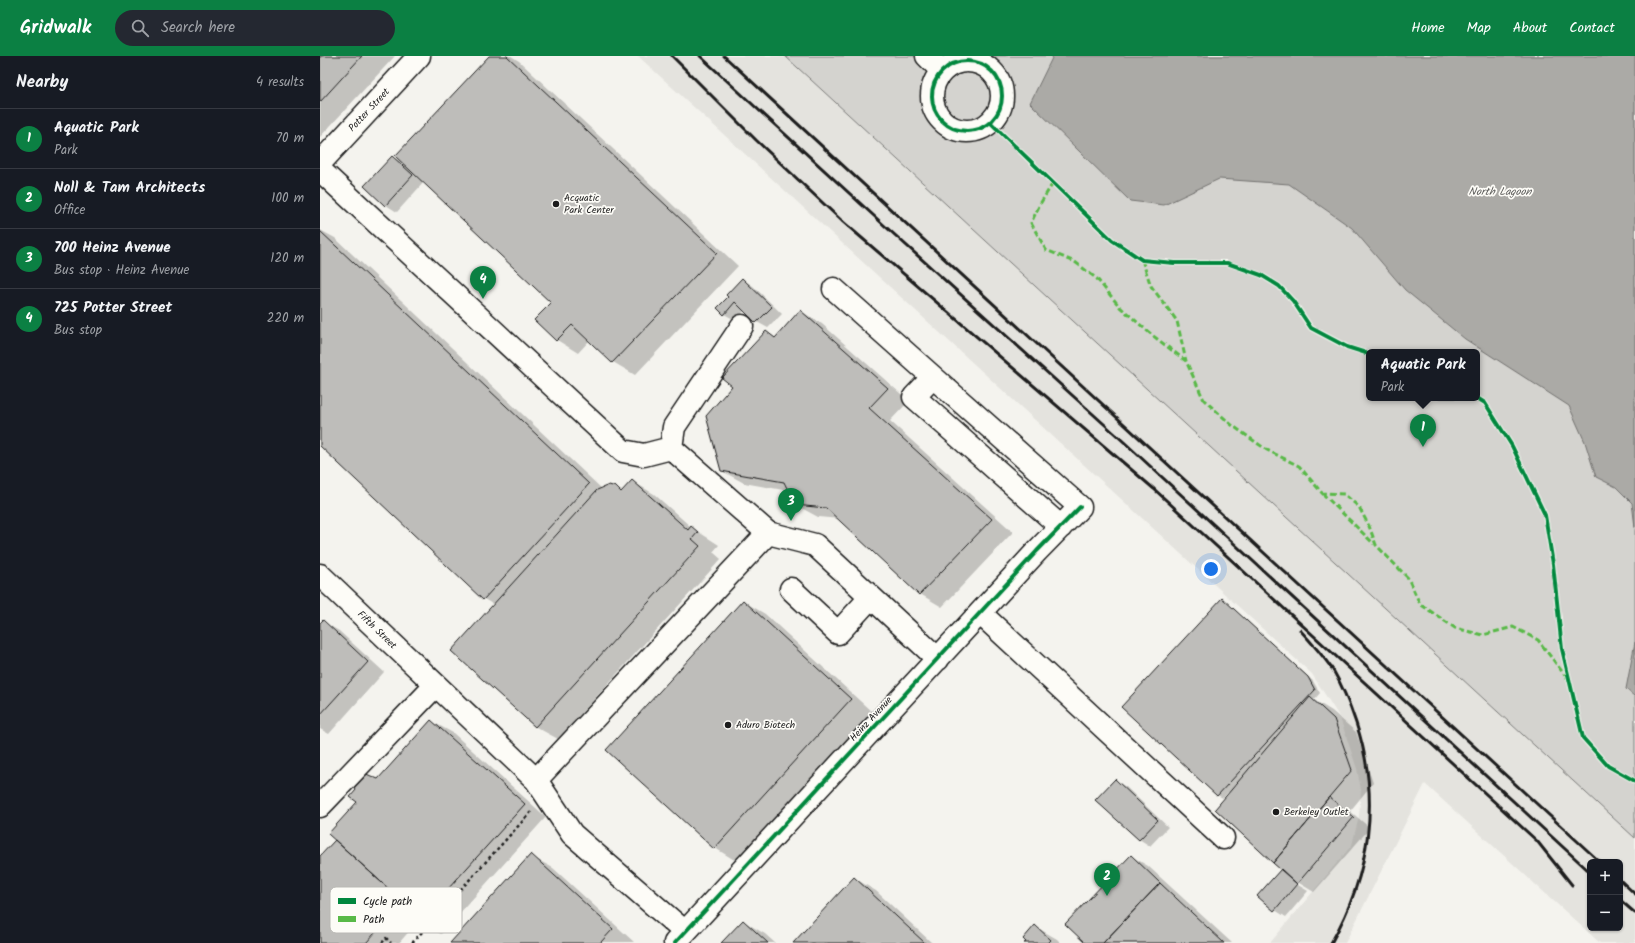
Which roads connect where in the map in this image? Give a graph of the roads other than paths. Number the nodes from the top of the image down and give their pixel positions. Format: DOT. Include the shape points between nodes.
graph roads {
  1 [pos="419,56"];
  2 [pos="927,56"];
  3 [pos="990,61"];
  4 [pos="942,71"];
  5 [pos="320,163"];
  6 [pos="320,170"];
  7 [pos="834,289"];
  8 [pos="742,326"];
  9 [pos="933,377"];
  10 [pos="672,448"];
  11 [pos="1060,527"];
  12 [pos="768,533"];
  13 [pos="321,578"];
  14 [pos="791,589"];
  15 [pos="871,597"];
  16 [pos="980,613"];
  17 [pos="938,659"];
  18 [pos="435,686"];
  19 [pos="541,787"];
  20 [pos="320,806"];
  21 [pos="1224,838"];
  22 [pos="680,938"];
  1 -- 5 [label="street, Potter Street"];
  2 -- 4 [label="street"];
  3 -- 4 [label="street" via="958,62"];
  3 -- 4 [label="street" via="1002,93 1001,104 990,122 970,131 959,131 949,127 935,110 932,89"];
  6 -- 10 [label="street" via="623,451 644,455"];
  7 -- 9 [label="street"];
  8 -- 10 [label="street" via="674,427"];
  9 -- 11 [label="street" via="914,397"];
  9 -- 11 [label="street, Heinz Avenue" via="1080,508"];
  10 -- 12 [label="street"];
  11 -- 16 [label="street, Heinz Avenue"];
  12 -- 15 [label="street" via="815,545"];
  12 -- 19 [label="street"];
  13 -- 18 [label="street, Fifth Street"];
  14 -- 15 [label="street" via="838,633"];
  15 -- 17 [label="street"];
  16 -- 17 [label="street, Heinz Avenue"];
  16 -- 21 [label="street"];
  17 -- 22 [label="street, Heinz Avenue"];
  18 -- 19 [label="street, Fifth Street"];
  18 -- 20 [label="street"];
  19 -- 22 [label="street, Fifth Street" via="572,834"];
}
